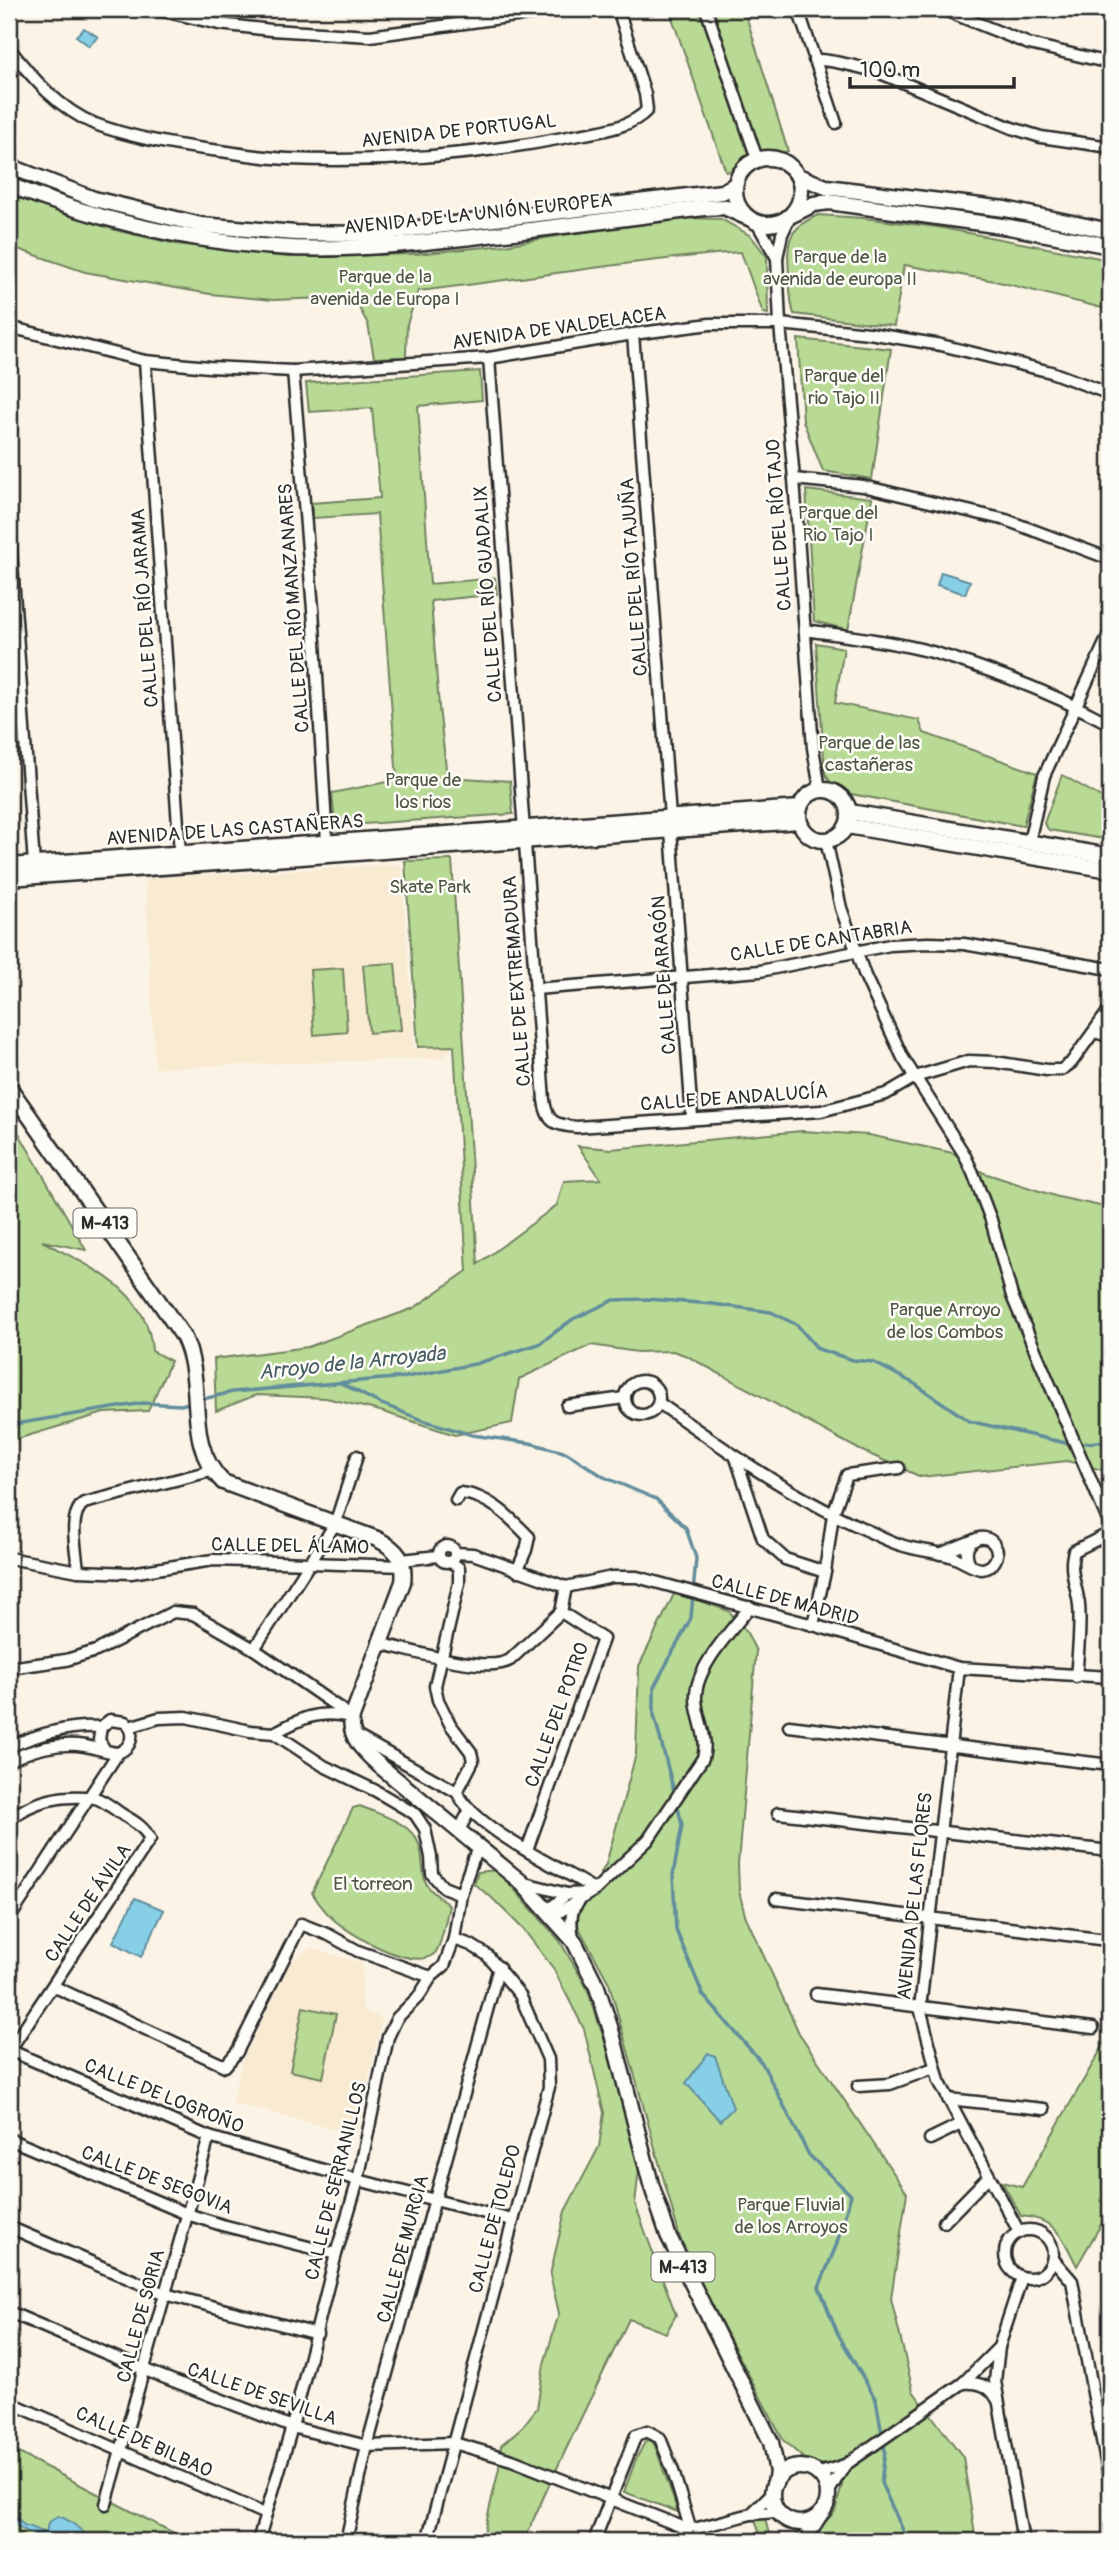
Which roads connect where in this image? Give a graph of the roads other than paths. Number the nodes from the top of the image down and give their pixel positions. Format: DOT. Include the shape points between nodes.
graph roads {
  1 [pos="155,9"];
  2 [pos="471,9"];
  3 [pos="566,9"];
  4 [pos="618,9"];
  5 [pos="706,9"];
  6 [pos="797,9"];
  7 [pos="942,9"];
  8 [pos="472,21"];
  9 [pos="9,48"];
  10 [pos="814,60"];
  11 [pos="1110,63"];
  12 [pos="836,123"];
  13 [pos="1110,147"];
  14 [pos="757,159"];
  15 [pos="9,166"];
  16 [pos="798,176"];
  17 [pos="9,185"];
  18 [pos="735,185"];
  19 [pos="791,216"];
  20 [pos="752,220"];
  21 [pos="1110,231"];
  22 [pos="1110,246"];
  23 [pos="777,258"];
  24 [pos="780,324"];
  25 [pos="9,327"];
  26 [pos="633,334"];
  27 [pos="489,358"];
  28 [pos="145,360"];
  29 [pos="293,371"];
  30 [pos="1110,394"];
  31 [pos="794,479"];
  32 [pos="9,524"];
  33 [pos="1110,559"];
  34 [pos="805,631"];
  35 [pos="1110,632"];
  36 [pos="1076,706"];
  37 [pos="1110,724"];
  38 [pos="820,789"];
  39 [pos="799,814"];
  40 [pos="848,819"];
  41 [pos="671,824"];
  42 [pos="523,834"];
  43 [pos="826,840"];
  44 [pos="327,842"];
  45 [pos="1028,842"];
  46 [pos="180,853"];
  47 [pos="1110,856"];
  48 [pos="34,864"];
  49 [pos="9,866"];
  50 [pos="1110,870"];
  51 [pos="9,878"];
  52 [pos="855,953"];
  53 [pos="1110,969"];
  54 [pos="682,977"];
  55 [pos="535,989"];
  56 [pos="1110,1009"];
  57 [pos="1095,1032"];
  58 [pos="1110,1037"];
  59 [pos="915,1077"];
  60 [pos="9,1087"];
  61 [pos="692,1118"];
  62 [pos="560,1125"];
  63 [pos="624,1398"];
  64 [pos="659,1403"];
  65 [pos="567,1406"];
  66 [pos="357,1457"];
  67 [pos="736,1458"];
  68 [pos="899,1468"];
  69 [pos="211,1471"];
  70 [pos="456,1500"];
  71 [pos="833,1514"];
  72 [pos="335,1524"];
  73 [pos="1110,1525"];
  74 [pos="1110,1533"];
  75 [pos="972,1541"];
  76 [pos="940,1554"];
  77 [pos="438,1556"];
  78 [pos="453,1557"];
  79 [pos="9,1558"];
  80 [pos="310,1563"];
  81 [pos="403,1563"];
  82 [pos="971,1565"];
  83 [pos="78,1571"];
  84 [pos="517,1571"];
  85 [pos="824,1572"];
  86 [pos="566,1587"];
  87 [pos="750,1608"];
  88 [pos="561,1612"];
  89 [pos="813,1625"];
  90 [pos="379,1643"];
  91 [pos="254,1649"];
  92 [pos="443,1658"];
  93 [pos="9,1668"];
  94 [pos="959,1668"];
  95 [pos="1076,1676"];
  96 [pos="1110,1677"];
  97 [pos="352,1717"];
  98 [pos="789,1726"];
  99 [pos="101,1727"];
  100 [pos="129,1727"];
  101 [pos="274,1733"];
  102 [pos="353,1734"];
  103 [pos="950,1746"];
  104 [pos="9,1747"];
  105 [pos="105,1750"];
  106 [pos="118,1753"];
  107 [pos="9,1761"];
  108 [pos="1110,1765"];
  109 [pos="457,1792"];
  110 [pos="89,1798"];
  111 [pos="470,1811"];
  112 [pos="778,1813"];
  113 [pos="9,1821"];
  114 [pos="459,1830"];
  115 [pos="939,1832"];
  116 [pos="481,1848"];
  117 [pos="527,1850"];
  118 [pos="1110,1851"];
  119 [pos="521,1882"];
  120 [pos="592,1892"];
  121 [pos="461,1894"];
  122 [pos="566,1894"];
  123 [pos="776,1899"];
  124 [pos="550,1913"];
  125 [pos="9,1919"];
  126 [pos="928,1920"];
  127 [pos="454,1939"];
  128 [pos="1107,1940"];
  129 [pos="574,1941"];
  130 [pos="499,1967"];
  131 [pos="431,1977"];
  132 [pos="53,1986"];
  133 [pos="816,1994"];
  134 [pos="920,2008"];
  135 [pos="1093,2028"];
  136 [pos="9,2049"];
  137 [pos="934,2068"];
  138 [pos="858,2085"];
  139 [pos="948,2099"];
  140 [pos="1044,2109"];
  141 [pos="961,2124"];
  142 [pos="209,2137"];
  143 [pos="9,2138"];
  144 [pos="930,2138"];
  145 [pos="989,2176"];
  146 [pos="358,2180"];
  147 [pos="435,2199"];
  148 [pos="187,2214"];
  149 [pos="512,2220"];
  150 [pos="944,2222"];
  151 [pos="9,2227"];
  152 [pos="1019,2232"];
  153 [pos="336,2255"];
  154 [pos="1053,2259"];
  155 [pos="1021,2277"];
  156 [pos="165,2294"];
  157 [pos="9,2312"];
  158 [pos="317,2334"];
  159 [pos="999,2347"];
  160 [pos="145,2370"];
  161 [pos="963,2383"];
  162 [pos="9,2402"];
  163 [pos="999,2403"];
  164 [pos="292,2427"];
  165 [pos="771,2442"];
  166 [pos="454,2443"];
  167 [pos="367,2446"];
  168 [pos="121,2451"];
  169 [pos="845,2465"];
  170 [pos="801,2468"];
  171 [pos="817,2474"];
  172 [pos="1110,2483"];
  173 [pos="774,2488"];
  174 [pos="828,2493"];
  175 [pos="611,2498"];
  176 [pos="106,2504"];
  177 [pos="823,2511"];
  178 [pos="265,2514"];
  179 [pos="751,2514"];
  180 [pos="781,2515"];
  181 [pos="690,2530"];
  182 [pos="258,2541"];
  183 [pos="346,2541"];
  184 [pos="427,2541"];
  185 [pos="594,2541"];
  186 [pos="694,2541"];
  187 [pos="794,2541"];
  188 [pos="803,2541"];
  189 [pos="1023,2541"];
  1 -- 8 [label="street" via="219,24 370,36"];
  2 -- 8 [label="street"];
  3 -- 8 [label="street"];
  4 -- 9 [label="street, AVENIDA DE PORTUGAL" via="645,94 647,110 640,119 526,145 393,160 287,159 184,147 129,135 67,108 41,87"];
  5 -- 14 [label="street"];
  6 -- 10 [label="street"];
  7 -- 11 [label="street" via="1029,44"];
  10 -- 12 [label="street"];
  10 -- 13 [label="street" via="831,59 873,70 1041,137"];
  14 -- 16 [label="main road" via="785,162"];
  14 -- 18 [label="main road" via="742,169"];
  15 -- 18 [label="main road, AVENIDA DE LA UNIÓN EUROPEA" via="94,199 201,225 295,233 369,234 435,227 722,192"];
  16 -- 19 [label="main road" via="801,197"];
  16 -- 21 [label="main road" via="826,187 1005,209"];
  17 -- 20 [label="main road, AVENIDA DE LA UNIÓN EUROPEA" via="116,221 198,239 278,247 429,242 704,208 724,207"];
  18 -- 20 [label="main road" via="736,203"];
  19 -- 20 [label="main road" via="769,225"];
  19 -- 22 [label="main road" via="829,202"];
  19 -- 23 [label="street, CALLE DEL RÍO TAJO"];
  20 -- 23 [label="street, CALLE DEL RÍO TAJO"];
  23 -- 24 [label="street, CALLE DEL RÍO TAJO"];
  24 -- 26 [label="street, AVENIDA DE VALDELACEA" via="710,324"];
  24 -- 30 [label="street, AVENIDA DE VALDELACEA" via="941,345 1051,372"];
  24 -- 31 [label="street, CALLE DEL RÍO TAJO"];
  25 -- 28 [label="street, AVENIDA DE VALDELACEA"];
  26 -- 27 [label="street, AVENIDA DE VALDELACEA"];
  26 -- 41 [label="street, CALLE DEL RÍO TAJUÑA"];
  27 -- 29 [label="street, AVENIDA DE VALDELACEA"];
  27 -- 42 [label="street, CALLE DEL RÍO GUADALIX"];
  28 -- 29 [label="street, AVENIDA DE VALDELACEA"];
  28 -- 46 [label="street, CALLE DEL RÍO JARAMA"];
  29 -- 44 [label="street, CALLE DEL RÍO MANZANARES"];
  31 -- 33 [label="street" via="863,486 1006,520"];
  31 -- 34 [label="street, CALLE DEL RÍO TAJO"];
  32 -- 48 [label="street"];
  34 -- 36 [label="street" via="932,652"];
  34 -- 38 [label="street, CALLE DEL RÍO TAJO"];
  35 -- 36 [label="street"];
  36 -- 37 [label="street"];
  36 -- 45 [label="street" via="1044,776"];
  38 -- 39 [label="main road" via="808,795"];
  38 -- 40 [label="main road" via="835,791 844,799"];
  39 -- 41 [label="main road, AVENIDA DE LAS CASTAÑERAS"];
  39 -- 43 [label="main road" via="806,832"];
  40 -- 43 [label="main road" via="842,834"];
  40 -- 45 [label="main road"];
  40 -- 50 [label="main road"];
  41 -- 42 [label="main road, AVENIDA DE LAS CASTAÑERAS"];
  41 -- 54 [label="street, CALLE DE ARAGÓN"];
  42 -- 44 [label="main road, AVENIDA DE LAS CASTAÑERAS"];
  42 -- 51 [label="main road, AVENIDA DE LAS CASTAÑERAS"];
  42 -- 55 [label="street, CALLE DE EXTREMADURA"];
  43 -- 52 [label="street"];
  44 -- 46 [label="main road, AVENIDA DE LAS CASTAÑERAS"];
  45 -- 47 [label="main road"];
  46 -- 48 [label="main road, AVENIDA DE LAS CASTAÑERAS"];
  48 -- 49 [label="main road, AVENIDA DE LAS CASTAÑERAS"];
  52 -- 53 [label="street, CALLE DE CANTABRIA" via="890,945 964,944"];
  52 -- 54 [label="street, CALLE DE CANTABRIA" via="760,971"];
  52 -- 59 [label="street" via="882,1018"];
  54 -- 55 [label="street, CALLE DE CANTABRIA"];
  54 -- 61 [label="street, CALLE DE ARAGÓN"];
  55 -- 62 [label="street, CALLE DE EXTREMADURA" via="545,1113"];
  56 -- 57 [label="street"];
  57 -- 58 [label="street"];
  57 -- 59 [label="street, CALLE DE ANDALUCÍA" via="1072,1063 1060,1070 969,1061"];
  59 -- 61 [label="street, CALLE DE ANDALUCÍA" via="886,1094 821,1111"];
  59 -- 73 [label="street" via="974,1173 1012,1296"];
  60 -- 69 [label="main road, M-413" via="183,1336 193,1370 205,1461"];
  61 -- 62 [label="street, CALLE DE ANDALUCÍA"];
  63 -- 64 [label="street" via="635,1414 648,1414"];
  63 -- 64 [label="street" via="626,1389 637,1381 651,1383 659,1392"];
  63 -- 65 [label="street"];
  64 -- 67 [label="street"];
  66 -- 72 [label="street"];
  67 -- 71 [label="street"];
  67 -- 85 [label="street" via="763,1539 785,1559"];
  68 -- 71 [label="street" via="847,1475"];
  69 -- 72 [label="main road" via="223,1482"];
  69 -- 83 [label="street" via="84,1503 74,1522"];
  70 -- 84 [label="street" via="460,1493 466,1494 497,1507 528,1537"];
  71 -- 76 [label="street" via="902,1546"];
  71 -- 85 [label="street"];
  72 -- 80 [label="street"];
  72 -- 81 [label="main road" via="388,1545"];
  74 -- 95 [label="street" via="1074,1551 1071,1560 1079,1606"];
  75 -- 76 [label="street"];
  75 -- 82 [label="street" via="966,1555"];
  75 -- 82 [label="street" via="987,1539 995,1545 997,1555 989,1567"];
  76 -- 82 [label="street"];
  77 -- 78 [label="street" via="443,1562"];
  77 -- 78 [label="street" via="444,1545 450,1545"];
  77 -- 81 [label="street, CALLE DEL ÁLAMO"];
  78 -- 84 [label="street" via="473,1554"];
  78 -- 92 [label="street" via="459,1583"];
  79 -- 83 [label="street, CALLE DEL ÁLAMO"];
  80 -- 81 [label="street, CALLE DEL ÁLAMO"];
  80 -- 83 [label="street, CALLE DEL ÁLAMO" via="213,1560 131,1573"];
  80 -- 91 [label="street"];
  81 -- 90 [label="main road" via="401,1590"];
  84 -- 86 [label="street"];
  85 -- 89 [label="street"];
  86 -- 87 [label="street, CALLE DE MADRID" via="637,1577"];
  86 -- 88 [label="street"];
  87 -- 89 [label="street, CALLE DE MADRID"];
  87 -- 120 [label="street" via="705,1664 698,1681 696,1699 706,1748 703,1758 648,1840"];
  88 -- 92 [label="street" via="502,1665"];
  88 -- 117 [label="street, CALLE DEL POTRO" via="603,1639"];
  89 -- 94 [label="street, CALLE DE MADRID"];
  90 -- 92 [label="street"];
  90 -- 97 [label="main road"];
  91 -- 93 [label="street" via="193,1614 173,1612 96,1651"];
  91 -- 97 [label="street"];
  92 -- 109 [label="street" via="435,1686 438,1700 473,1761"];
  94 -- 95 [label="street, CALLE DE MADRID"];
  94 -- 103 [label="street, AVENIDA DE LAS FLORES"];
  95 -- 96 [label="street, CALLE DE MADRID"];
  97 -- 101 [label="street" via="326,1712"];
  97 -- 102 [label="main road"];
  98 -- 103 [label="street"];
  99 -- 100 [label="street" via="116,1719"];
  99 -- 104 [label="street" via="41,1734"];
  99 -- 105 [label="street" via="99,1740"];
  100 -- 101 [label="street" via="159,1718 186,1717"];
  100 -- 106 [label="street" via="131,1742"];
  101 -- 121 [label="street" via="324,1766 415,1814 425,1829 432,1874 443,1887"];
  102 -- 109 [label="street"];
  102 -- 114 [label="main road, M-413" via="380,1766"];
  103 -- 108 [label="street"];
  103 -- 115 [label="street, AVENIDA DE LAS FLORES"];
  105 -- 106 [label="street"];
  105 -- 107 [label="street" via="81,1745 47,1747"];
  106 -- 110 [label="street"];
  109 -- 111 [label="street"];
  110 -- 113 [label="street" via="47,1800 23,1808"];
  110 -- 125 [label="street"];
  110 -- 132 [label="street, CALLE DE ÁVILA" via="97,1798 144,1828 150,1839"];
  111 -- 114 [label="street"];
  111 -- 117 [label="street"];
  112 -- 115 [label="street"];
  114 -- 116 [label="main road, M-413"];
  115 -- 118 [label="street"];
  115 -- 126 [label="street, AVENIDA DE LAS FLORES"];
  116 -- 119 [label="main road, M-413"];
  116 -- 121 [label="street, CALLE DE SERRANILLOS"];
  117 -- 120 [label="street"];
  119 -- 122 [label="street"];
  119 -- 124 [label="main road, M-413"];
  120 -- 122 [label="street"];
  120 -- 124 [label="street"];
  120 -- 129 [label="street" via="574,1906"];
  121 -- 127 [label="street, CALLE DE SERRANILLOS"];
  122 -- 124 [label="street"];
  123 -- 126 [label="street"];
  124 -- 129 [label="main road, M-413"];
  126 -- 128 [label="street"];
  126 -- 134 [label="street, AVENIDA DE LAS FLORES"];
  127 -- 130 [label="street, CALLE DE TOLEDO" via="471,1945"];
  127 -- 131 [label="street, CALLE DE SERRANILLOS" via="444,1966"];
  129 -- 165 [label="main road, M-413" via="597,1987 611,2030 668,2235"];
  130 -- 147 [label="street, CALLE DE MURCIA"];
  130 -- 149 [label="street, CALLE DE TOLEDO" via="520,1995 548,2059 549,2087"];
  131 -- 132 [label="street" via="300,1924 237,2052 225,2066"];
  131 -- 146 [label="street, CALLE DE SERRANILLOS" via="397,2018 388,2037"];
  132 -- 136 [label="street, CALLE DE ÁVILA"];
  133 -- 134 [label="street"];
  134 -- 135 [label="street"];
  134 -- 137 [label="street, AVENIDA DE LAS FLORES"];
  136 -- 142 [label="street, CALLE DE LOGROÑO"];
  137 -- 138 [label="street" via="890,2084"];
  137 -- 139 [label="street, AVENIDA DE LAS FLORES"];
  139 -- 140 [label="street"];
  139 -- 141 [label="street, AVENIDA DE LAS FLORES"];
  141 -- 144 [label="street"];
  141 -- 145 [label="street, AVENIDA DE LAS FLORES"];
  142 -- 146 [label="street, CALLE DE LOGROÑO"];
  142 -- 148 [label="street, CALLE DE SORIA"];
  143 -- 148 [label="street, CALLE DE SEGOVIA"];
  145 -- 150 [label="street"];
  145 -- 152 [label="street, AVENIDA DE LAS FLORES"];
  146 -- 147 [label="street, CALLE DE LOGROÑO"];
  146 -- 153 [label="street, CALLE DE SERRANILLOS"];
  147 -- 149 [label="street, CALLE DE LOGROÑO"];
  147 -- 167 [label="street, CALLE DE MURCIA"];
  148 -- 153 [label="street, CALLE DE SEGOVIA"];
  148 -- 156 [label="street, CALLE DE SORIA"];
  149 -- 166 [label="street, CALLE DE TOLEDO"];
  151 -- 156 [label="street"];
  152 -- 154 [label="street" via="1040,2233 1050,2242"];
  152 -- 155 [label="street" via="1009,2240 1005,2257 1008,2267"];
  153 -- 158 [label="street, CALLE DE SERRANILLOS"];
  154 -- 155 [label="street" via="1037,2278"];
  154 -- 172 [label="street" via="1072,2281"];
  155 -- 159 [label="street"];
  156 -- 158 [label="street"];
  156 -- 160 [label="street, CALLE DE SORIA"];
  157 -- 160 [label="street, CALLE DE SEVILLA"];
  158 -- 164 [label="street, CALLE DE SERRANILLOS"];
  159 -- 161 [label="street"];
  159 -- 163 [label="street" via="995,2381"];
  160 -- 164 [label="street, CALLE DE SEVILLA"];
  160 -- 168 [label="street, CALLE DE SORIA"];
  161 -- 163 [label="street" via="987,2387"];
  161 -- 169 [label="street"];
  162 -- 168 [label="street, CALLE DE BILBAO"];
  163 -- 189 [label="street"];
  164 -- 167 [label="street, CALLE DE SEVILLA"];
  164 -- 178 [label="street, CALLE DE SERRANILLOS"];
  165 -- 170 [label="main road, M-413"];
  165 -- 173 [label="main road, M-413" via="777,2472"];
  166 -- 167 [label="street, CALLE DE SEVILLA"];
  166 -- 175 [label="street, CALLE DE SEVILLA"];
  166 -- 184 [label="street, CALLE DE TOLEDO"];
  167 -- 183 [label="street, CALLE DE MURCIA"];
  168 -- 176 [label="street, CALLE DE SORIA"];
  168 -- 178 [label="street, CALLE DE BILBAO"];
  169 -- 171 [label="street"];
  169 -- 174 [label="street"];
  170 -- 171 [label="main road, M-413"];
  170 -- 173 [label="main road" via="786,2472"];
  171 -- 174 [label="main road"];
  173 -- 179 [label="street"];
  173 -- 180 [label="main road, M-413"];
  174 -- 177 [label="main road"];
  175 -- 181 [label="street, CALLE DE SEVILLA"];
  175 -- 181 [label="street" via="636,2435 647,2431 660,2438"];
  175 -- 185 [label="street"];
  177 -- 180 [label="main road" via="801,2523"];
  177 -- 188 [label="main road"];
  178 -- 182 [label="street, CALLE DE SERRANILLOS"];
  179 -- 180 [label="street"];
  179 -- 181 [label="street"];
  180 -- 187 [label="main road, M-413"];
  181 -- 186 [label="street"];
}
